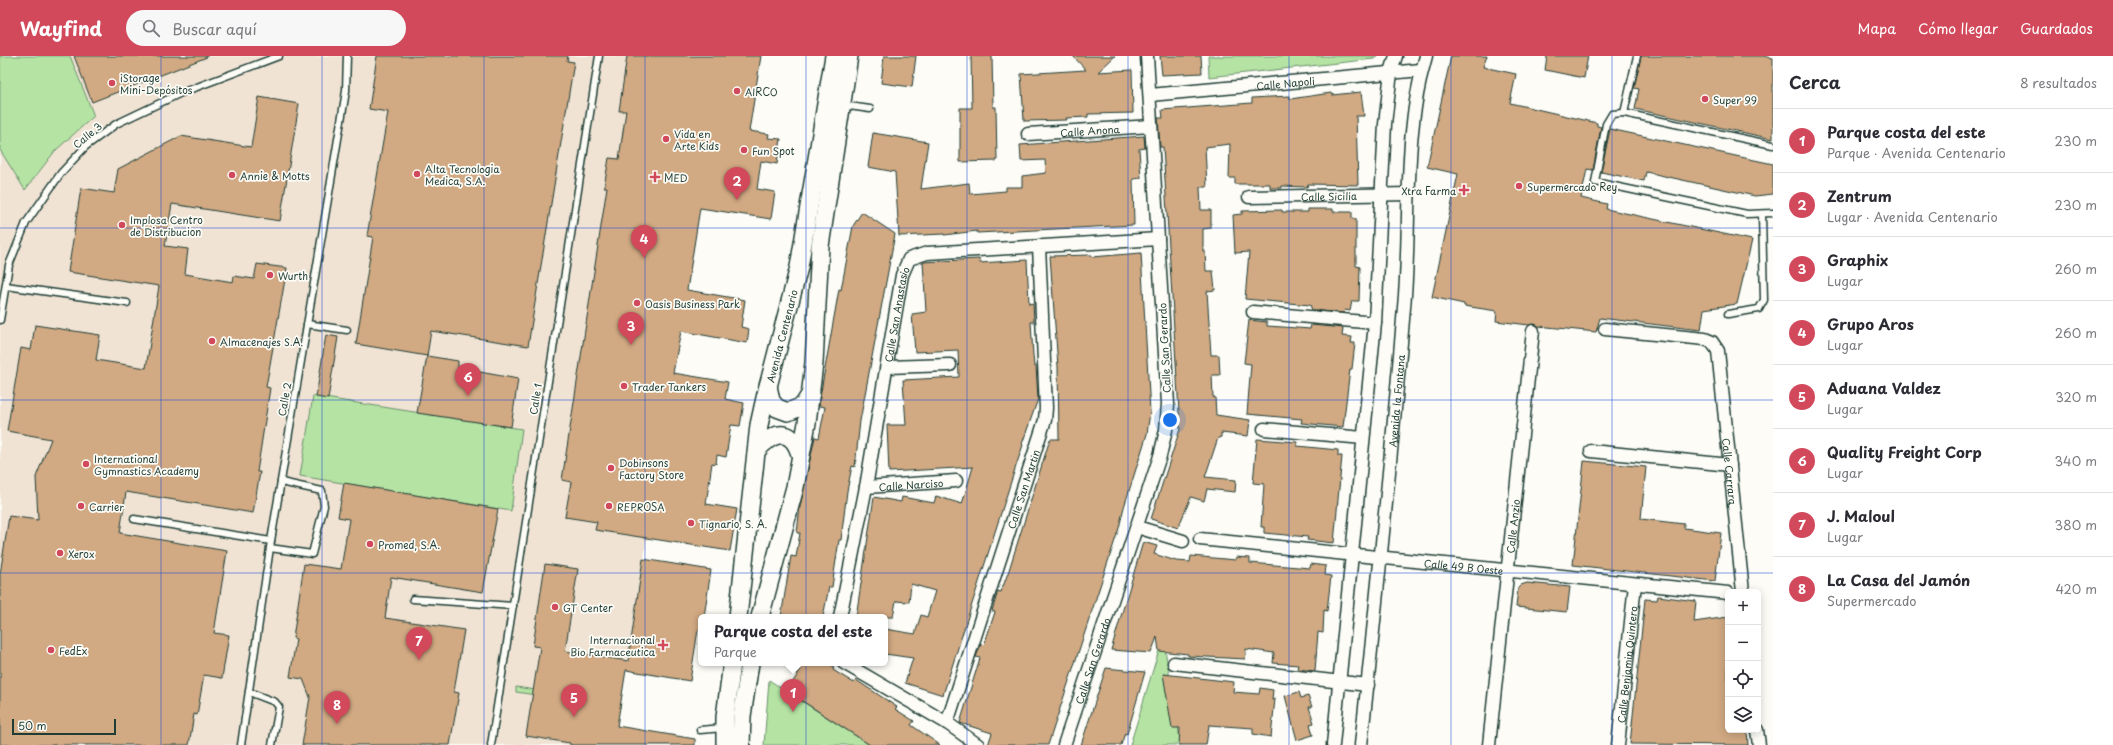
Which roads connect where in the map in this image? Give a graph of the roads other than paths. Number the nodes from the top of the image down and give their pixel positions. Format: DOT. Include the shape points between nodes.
graph roads {
  1 [pos="279,56"];
  2 [pos="347,56"];
  3 [pos="599,56"];
  4 [pos="834,56"];
  5 [pos="850,56"];
  6 [pos="1147,56"];
  7 [pos="1396,56"];
  8 [pos="1426,56"];
  9 [pos="1637,56"];
  10 [pos="1421,70"];
  11 [pos="1391,72"];
  12 [pos="1150,95"];
  13 [pos="834,103"];
  14 [pos="870,109"];
  15 [pos="1624,113"];
  16 [pos="1151,126"];
  17 [pos="1028,134"];
  18 [pos="1773,145"];
  19 [pos="1409,194"];
  20 [pos="1249,196"];
  21 [pos="1380,196"];
  22 [pos="1773,213"];
  23 [pos="1762,215"];
  24 [pos="1158,239"];
  25 [pos="1039,246"];
  26 [pos="6,286"];
  27 [pos="127,303"];
  28 [pos="1253,312"];
  29 [pos="1728,314"];
  30 [pos="0,320"];
  31 [pos="1375,323"];
  32 [pos="307,324"];
  33 [pos="1605,328"];
  34 [pos="347,330"];
  35 [pos="1533,331"];
  36 [pos="950,365"];
  37 [pos="887,367"];
  38 [pos="768,386"];
  39 [pos="811,393"];
  40 [pos="1264,429"];
  41 [pos="1363,438"];
  42 [pos="756,450"];
  43 [pos="1590,451"];
  44 [pos="800,454"];
  45 [pos="1730,465"];
  46 [pos="956,481"];
  47 [pos="281,482"];
  48 [pos="866,487"];
  49 [pos="134,519"];
  50 [pos="1137,527"];
  51 [pos="1200,539"];
  52 [pos="270,541"];
  53 [pos="1183,541"];
  54 [pos="270,548"];
  55 [pos="1351,555"];
  56 [pos="1381,558"];
  57 [pos="1507,570"];
  58 [pos="1635,584"];
  59 [pos="1743,589"];
  60 [pos="1725,593"];
  61 [pos="413,599"];
  62 [pos="513,606"];
  63 [pos="738,614"];
  64 [pos="761,614"];
  65 [pos="841,614"];
  66 [pos="1174,662"];
  67 [pos="732,666"];
  68 [pos="750,666"];
  69 [pos="849,666"];
  70 [pos="1339,682"];
  71 [pos="1368,685"];
  72 [pos="249,692"];
  73 [pos="948,723"];
  74 [pos="725,728"];
  75 [pos="700,730"];
  76 [pos="1757,733"];
  77 [pos="241,745"];
  78 [pos="272,745"];
  79 [pos="491,745"];
  80 [pos="725,745"];
  81 [pos="741,745"];
  82 [pos="978,745"];
  83 [pos="1064,745"];
  84 [pos="1333,745"];
  85 [pos="1361,745"];
  86 [pos="1490,745"];
  87 [pos="1618,745"];
  88 [pos="1758,745"];
  1 -- 26 [label="lane, Calle 3" via="181,93 116,124 86,146 61,173 26,223 9,265"];
  2 -- 32 [label="lane, Calle 2" via="346,91"];
  3 -- 62 [label="lane, Calle 1"];
  4 -- 13 [label="main road, Avenida Centenario"];
  5 -- 13 [label="main road, Avenida Centenario"];
  6 -- 12 [label="street, Calle San Gerardo"];
  7 -- 11 [label="street"];
  8 -- 10 [label="street, Avenida la Fontana"];
  9 -- 15 [label="lane"];
  10 -- 11 [label="street, Calle Napoli"];
  10 -- 19 [label="street, Avenida la Fontana" via="1413,126"];
  11 -- 12 [label="street, Calle Napoli"];
  11 -- 21 [label="street"];
  12 -- 16 [label="street, Calle San Gerardo"];
  13 -- 14 [label="lane"];
  13 -- 38 [label="main road, Avenida Centenario" via="798,267"];
  13 -- 39 [label="main road, Avenida Centenario" via="820,246"];
  15 -- 18 [label="lane"];
  15 -- 23 [label="lane" via="1612,114 1606,124 1596,182"];
  16 -- 17 [label="street, Calle Anona"];
  16 -- 24 [label="street, Calle San Gerardo"];
  19 -- 21 [label="street, Calle Sicilia"];
  19 -- 56 [label="street, Avenida la Fontana" via="1406,287"];
  20 -- 21 [label="street, Calle Sicilia"];
  21 -- 31 [label="street"];
  22 -- 23 [label="lane"];
  23 -- 29 [label="lane" via="1764,300 1759,309"];
  24 -- 25 [label="street, Calle San Anastasio"];
  24 -- 50 [label="street, Calle San Gerardo" via="1168,404 1160,456"];
  25 -- 37 [label="street, Calle San Anastasio" via="927,253 909,259 902,275"];
  25 -- 73 [label="street, Calle San Martin" via="1045,420"];
  26 -- 27 [label="lane"];
  26 -- 30 [label="lane, Calle 3"];
  28 -- 31 [label="street"];
  31 -- 41 [label="street"];
  32 -- 34 [label="lane"];
  32 -- 47 [label="lane, Calle 2"];
  33 -- 45 [label="street, Calle Carrara" via="1705,339 1712,342 1718,351"];
  35 -- 57 [label="street, Calle Anzio"];
  36 -- 37 [label="street"];
  37 -- 48 [label="street, Calle San Anastasio"];
  38 -- 39 [label="main road" via="771,401 776,408 788,412 803,406"];
  38 -- 42 [label="main road, Avenida Centenario"];
  39 -- 44 [label="main road, Avenida Centenario"];
  40 -- 41 [label="street"];
  41 -- 55 [label="street"];
  42 -- 44 [label="main road" via="768,438 778,434 794,441"];
  42 -- 63 [label="main road, Avenida Centenario"];
  43 -- 45 [label="street"];
  44 -- 64 [label="main road, Avenida Centenario" via="789,513"];
  45 -- 59 [label="street, Calle Carrara"];
  46 -- 48 [label="street, Calle Narciso"];
  47 -- 52 [label="lane, Calle 2"];
  47 -- 54 [label="lane" via="322,491 324,506 312,554"];
  48 -- 65 [label="street, Calle San Anastasio"];
  49 -- 52 [label="lane"];
  50 -- 53 [label="street"];
  50 -- 83 [label="street, Calle San Gerardo"];
  51 -- 55 [label="street, Calle 49 B Oeste"];
  52 -- 54 [label="lane, Calle 2"];
  54 -- 72 [label="lane, Calle 2"];
  55 -- 56 [label="street, Calle 49 B Oeste"];
  55 -- 70 [label="street"];
  56 -- 57 [label="street, Calle 49 B Oeste"];
  56 -- 71 [label="street, Avenida la Fontana"];
  57 -- 58 [label="street, Calle 49 B Oeste"];
  57 -- 86 [label="street, Calle Anzio"];
  58 -- 60 [label="street, Calle 49 B Oeste"];
  58 -- 87 [label="street, Calle Benjamin Quintero"];
  61 -- 62 [label="lane"];
  62 -- 79 [label="lane, Calle 1"];
  66 -- 70 [label="street"];
  67 -- 74 [label="main road"];
  68 -- 81 [label="main road" via="742,716"];
  69 -- 73 [label="street"];
  70 -- 71 [label="street"];
  70 -- 84 [label="street"];
  71 -- 85 [label="street, Avenida la Fontana"];
  72 -- 77 [label="lane, Calle 2"];
  72 -- 78 [label="lane" via="274,702 279,707"];
  73 -- 82 [label="street"];
  74 -- 75 [label="lane"];
  74 -- 80 [label="main road"];
  76 -- 88 [label="street"];
}
